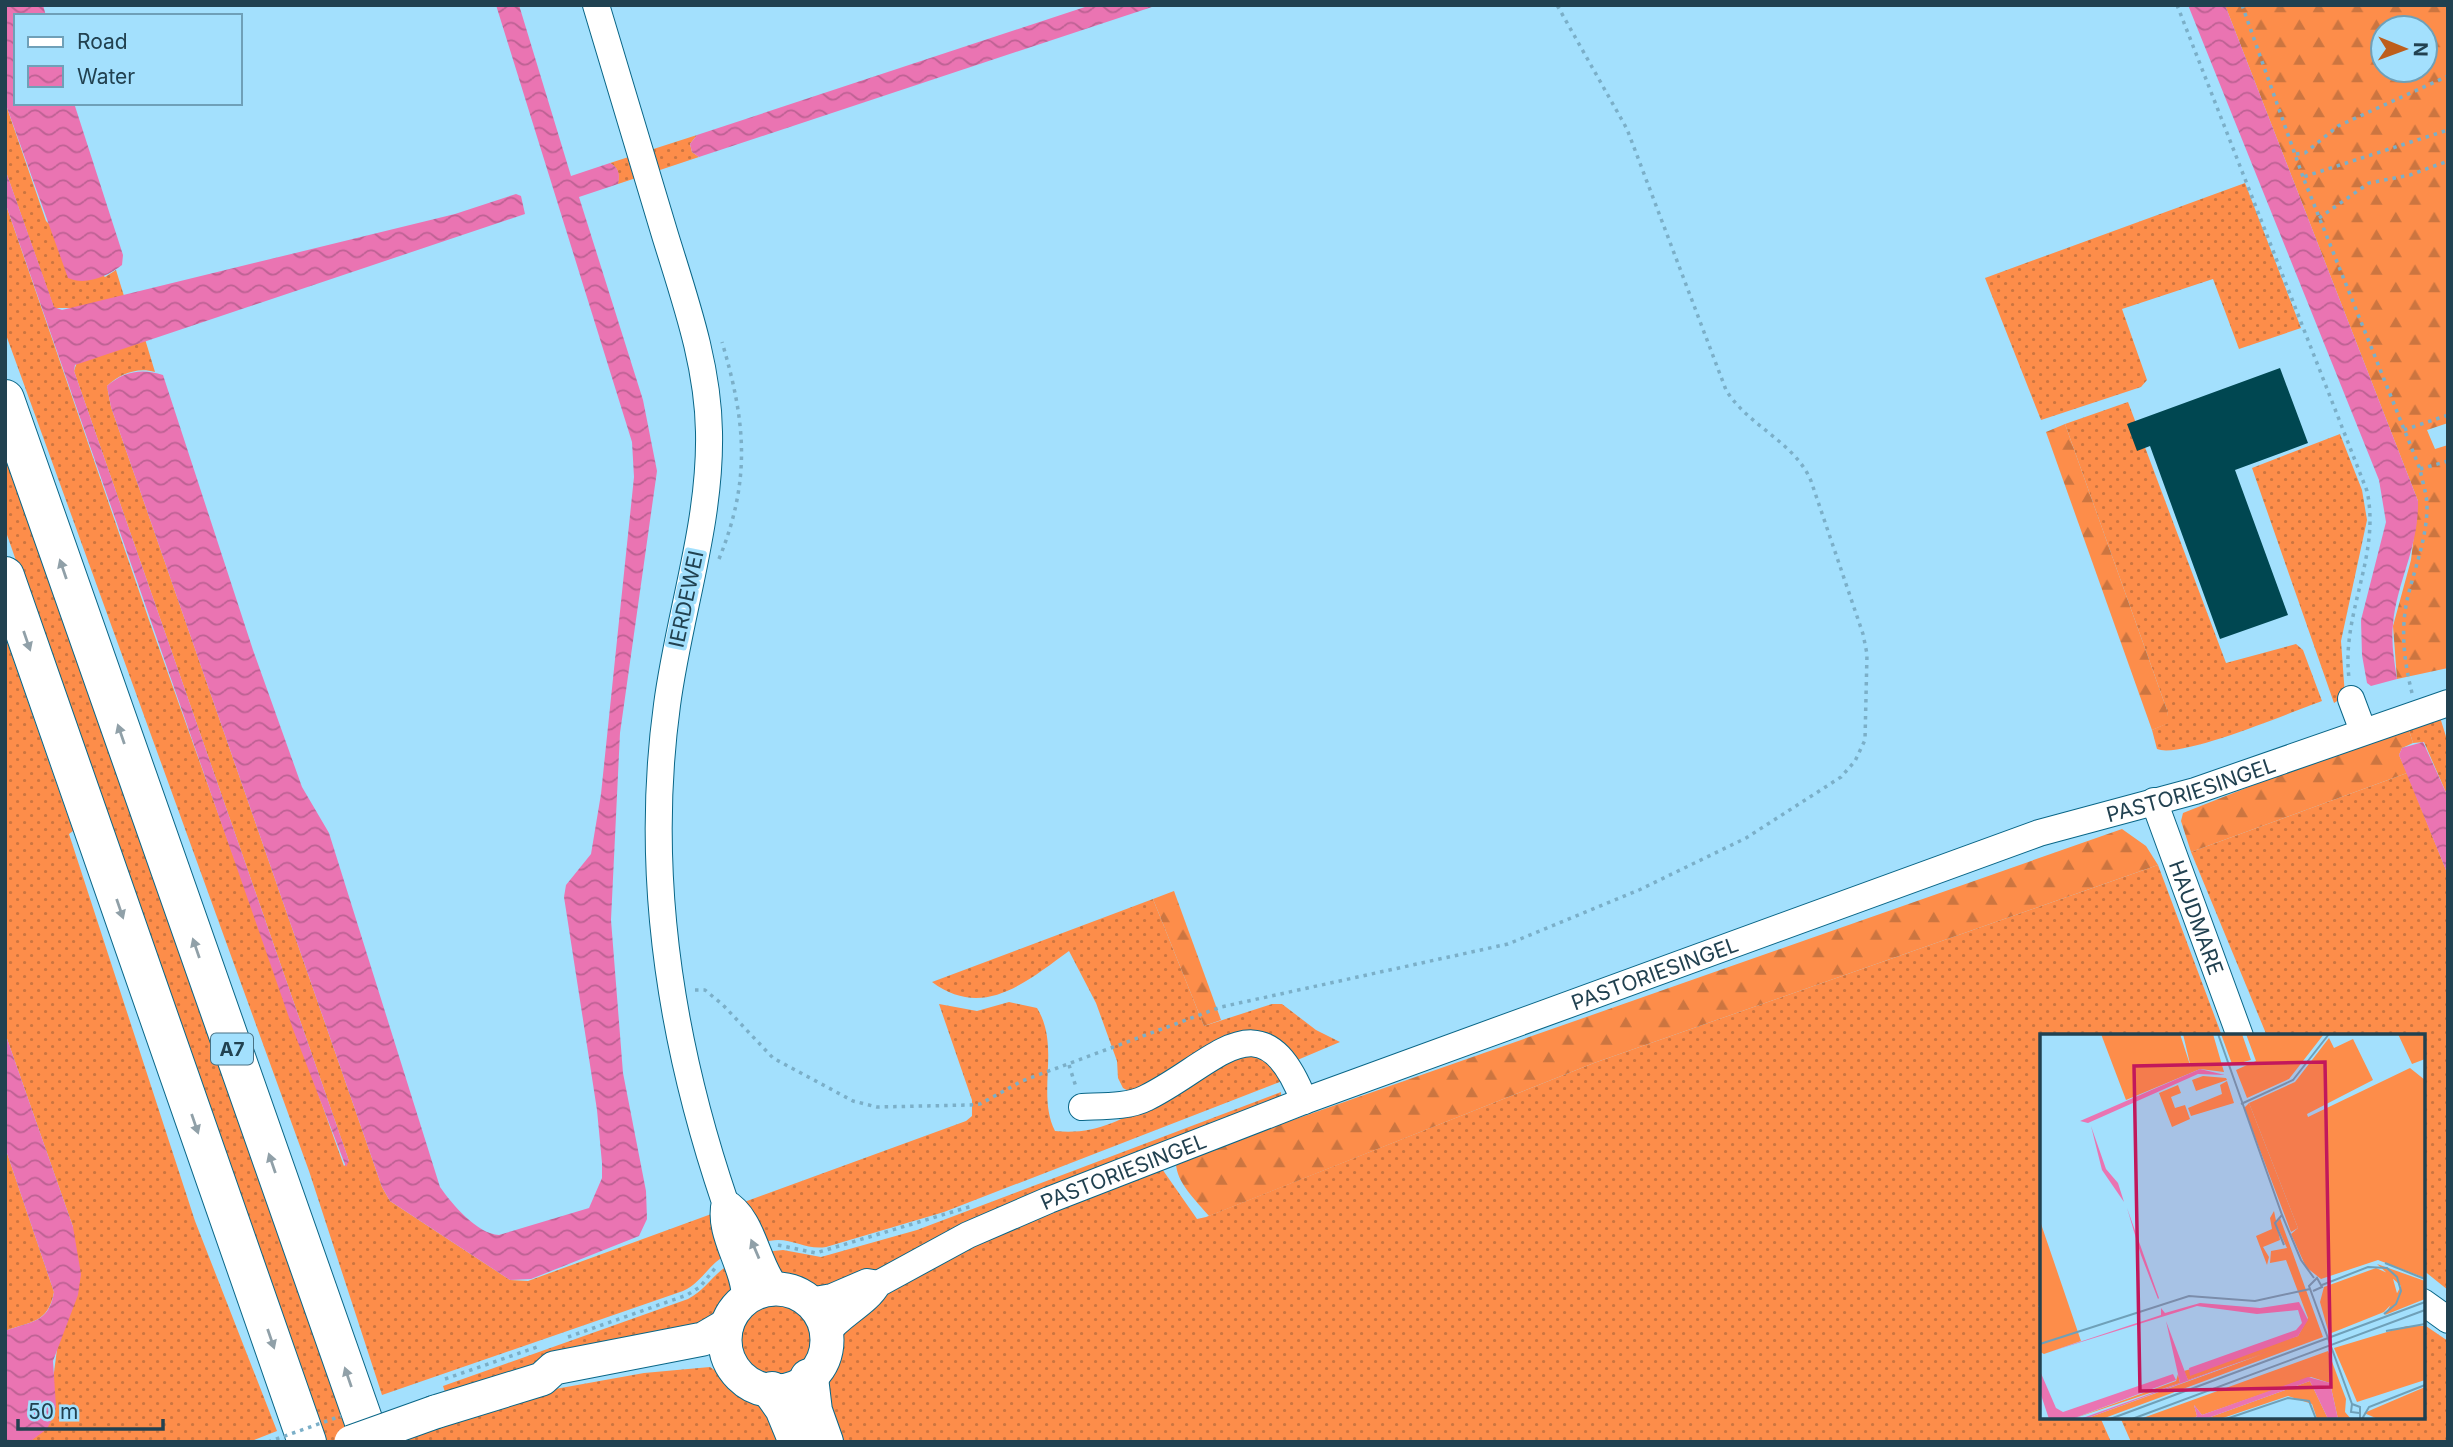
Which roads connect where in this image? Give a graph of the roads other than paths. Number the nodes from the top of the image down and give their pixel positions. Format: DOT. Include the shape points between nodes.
graph roads {
  1 [pos="596,5"];
  2 [pos="5,398"];
  3 [pos="5,576"];
  4 [pos="2351,699"];
  5 [pos="2448,704"];
  6 [pos="2363,732"];
  7 [pos="2154,801"];
  8 [pos="2238,1034"];
  9 [pos="1304,1101"];
  10 [pos="1082,1107"];
  11 [pos="725,1202"];
  12 [pos="878,1284"];
  13 [pos="778,1289"];
  14 [pos="809,1301"];
  15 [pos="2425,1303"];
  16 [pos="736,1312"];
  17 [pos="2448,1320"];
  18 [pos="826,1334"];
  19 [pos="731,1365"];
  20 [pos="542,1378"];
  21 [pos="809,1378"];
  22 [pos="772,1391"];
  23 [pos="307,1442"];
  24 [pos="351,1442"];
  25 [pos="370,1442"];
  26 [pos="798,1442"];
  27 [pos="824,1442"];
  1 -- 11 [label="street, IERDEWEI" via="692,321 708,405 704,513 666,710 660,850 665,939 683,1056"];
  25 -- 2 [label="highway, A7, one-way"];
  3 -- 23 [label="highway, one-way"];
  4 -- 6 [label="street"];
  5 -- 6 [label="street, PASTORIESINGEL"];
  6 -- 7 [label="street, PASTORIESINGEL" via="2235,778"];
  7 -- 8 [label="street, HAUDMARE"];
  7 -- 9 [label="street, PASTORIESINGEL" via="2039,833"];
  9 -- 10 [label="street" via="1282,1057 1269,1047 1251,1043 1224,1050 1144,1100"];
  9 -- 12 [label="street, PASTORIESINGEL" via="968,1235"];
  13 -- 11 [label="street, IERDEWEI, one-way" via="736,1208"];
  11 -- 16 [label="street, IERDEWEI" via="722,1212 742,1275"];
  12 -- 14 [label="street, PASTORIESINGEL" via="867,1282"];
  12 -- 18 [label="street, PASTORIESINGEL" via="873,1294 842,1315"];
  13 -- 14 [label="main road"];
  13 -- 16 [label="main road" via="760,1291"];
  14 -- 18 [label="main road" via="821,1315"];
  15 -- 17 [label="street"];
  16 -- 19 [label="main road" via="725,1345"];
  16 -- 20 [label="main road" via="703,1339 554,1368"];
  18 -- 21 [label="main road" via="823,1358"];
  19 -- 20 [label="main road" via="702,1361 557,1382"];
  19 -- 22 [label="main road" via="750,1384"];
  20 -- 24 [label="main road, bridge" via="436,1397"];
  21 -- 22 [label="main road" via="792,1388"];
  21 -- 27 [label="highway" via="813,1411"];
  22 -- 26 [label="highway"];
}
